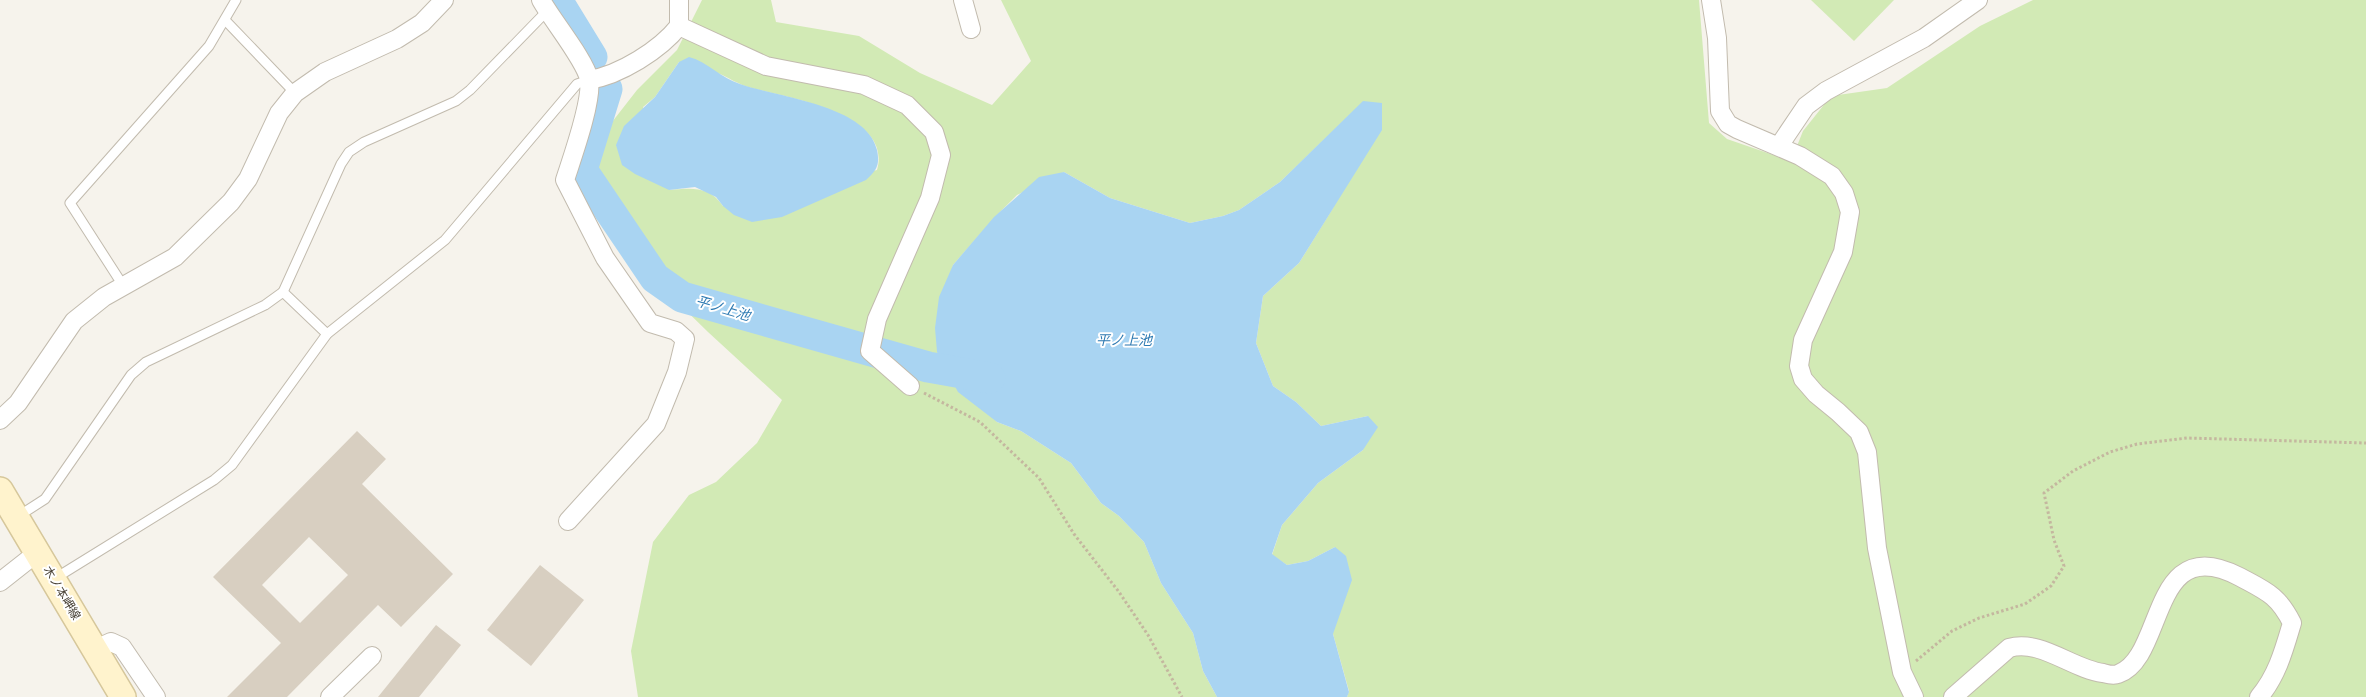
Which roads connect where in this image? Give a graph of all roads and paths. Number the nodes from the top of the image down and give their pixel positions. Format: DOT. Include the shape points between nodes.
graph roads {
  1 [pos="236,0"];
  2 [pos="444,0"];
  3 [pos="678,0"];
  4 [pos="963,0"];
  5 [pos="1711,0"];
  6 [pos="1978,0"];
  7 [pos="544,6"];
  8 [pos="225,20"];
  9 [pos="679,26"];
  10 [pos="971,29"];
  11 [pos="589,80"];
  12 [pos="295,93"];
  13 [pos="1779,146"];
  14 [pos="124,287"];
  15 [pos="283,292"];
  16 [pos="328,334"];
  17 [pos="910,386"];
  18 [pos="0,420"];
  19 [pos="2366,443"];
  20 [pos="0,490"];
  21 [pos="16,517"];
  22 [pos="568,521"];
  23 [pos="38,552"];
  24 [pos="54,579"];
  25 [pos="0,582"];
  26 [pos="96,649"];
  27 [pos="372,656"];
  28 [pos="1902,672"];
  29 [pos="123,697"];
  30 [pos="156,697"];
  31 [pos="330,697"];
  32 [pos="1182,697"];
  33 [pos="1914,697"];
  34 [pos="1952,697"];
  35 [pos="2259,697"];
  1 -- 8 [label="lane"];
  2 -- 12 [label="street" via="422,23 397,39 325,72"];
  3 -- 9 [label="street"];
  4 -- 10 [label="street"];
  5 -- 13 [label="street" via="1718,38 1720,111 1723,118 1737,129"];
  6 -- 13 [label="street" via="1924,38 1826,91 1806,106"];
  7 -- 11 [label="street" via="584,66"];
  7 -- 15 [label="lane" via="470,90 456,101 364,142 349,152"];
  8 -- 12 [label="lane"];
  8 -- 14 [label="lane" via="210,46 70,203"];
  9 -- 11 [label="street" via="654,50 612,74"];
  9 -- 17 [label="street" via="766,66 864,86 907,105 934,132 941,155 933,190 877,319 870,351"];
  11 -- 16 [label="lane" via="577,84 445,240"];
  11 -- 22 [label="street" via="584,117 565,180 605,258 650,323 676,331 685,339 677,372 656,424"];
  12 -- 14 [label="street" via="279,113 248,179 231,202 175,257"];
  13 -- 28 [label="street" via="1832,176 1844,193 1850,212 1843,252 1803,340 1799,366 1803,379 1816,394 1858,432 1866,452 1877,548"];
  14 -- 18 [label="street" via="104,297 74,321 18,402"];
  15 -- 16 [label="lane"];
  15 -- 21 [label="lane" via="265,305 146,362 131,375 45,499"];
  16 -- 24 [label="lane" via="232,465 214,480"];
  17 -- 32 [label="path" via="980,422 1039,478 1074,534 1148,635"];
  19 -- 28 [label="path" via="2187,438 2137,444 2110,452 2073,470 2044,493 2054,540 2064,566 2051,586 2026,604 1979,618 1952,631"];
  20 -- 21 [label="main road, 木ノ本岬線"];
  21 -- 23 [label="main road, 木ノ本岬線"];
  23 -- 24 [label="main road, 木ノ本岬線"];
  23 -- 25 [label="street"];
  24 -- 26 [label="main road, 木ノ本岬線"];
  26 -- 29 [label="main road, 木ノ本岬線"];
  26 -- 30 [label="street" via="111,642 122,647"];
  27 -- 31 [label="street"];
  28 -- 33 [label="street"];
  34 -- 35 [label="street" via="2009,648 2020,645 2092,672 2116,675 2130,668 2167,592 2193,568 2212,566 2269,592 2283,605 2292,623 2282,658"];
}
